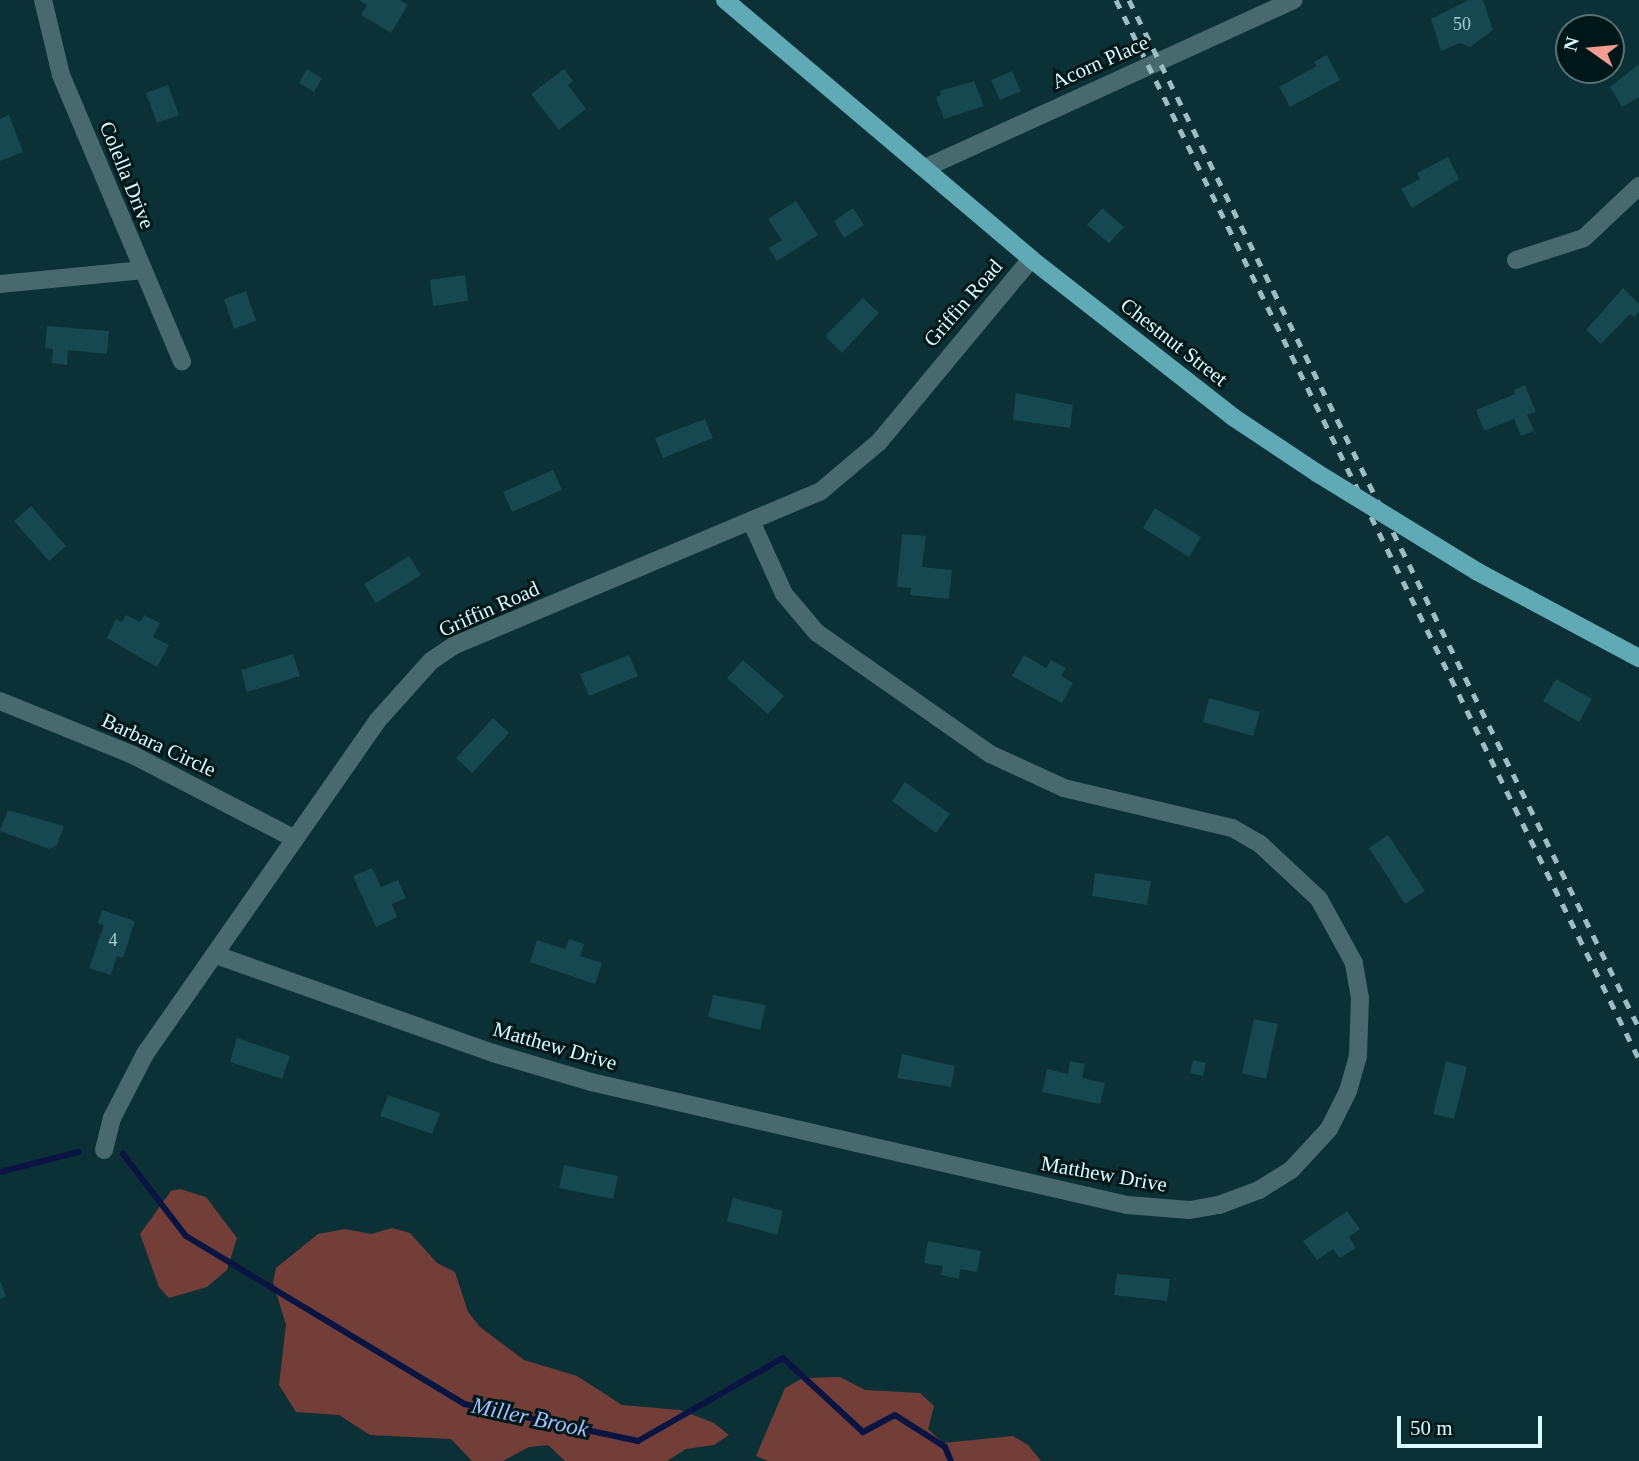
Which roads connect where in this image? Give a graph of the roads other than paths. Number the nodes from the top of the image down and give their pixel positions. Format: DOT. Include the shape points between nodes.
graph roads {
  1 [pos="43,0"];
  2 [pos="725,0"];
  3 [pos="1294,0"];
  4 [pos="925,168"];
  5 [pos="1639,186"];
  6 [pos="1031,259"];
  7 [pos="1516,260"];
  8 [pos="143,270"];
  9 [pos="0,285"];
  10 [pos="182,362"];
  11 [pos="752,523"];
  12 [pos="1639,658"];
  13 [pos="0,701"];
  14 [pos="295,839"];
  15 [pos="216,955"];
  16 [pos="104,1150"];
  1 -- 8 [label="street, Colella Drive" via="61,75"];
  2 -- 4 [label="main road, Chestnut Street"];
  3 -- 4 [label="street, Acorn Place"];
  4 -- 6 [label="main road, Chestnut Street"];
  5 -- 7 [label="street" via="1584,239"];
  6 -- 11 [label="street, Griffin Road" via="863,459 821,491"];
  6 -- 12 [label="main road, Chestnut Street, bridge" via="1233,416 1317,473 1478,572"];
  8 -- 9 [label="street"];
  8 -- 10 [label="street, Colella Drive"];
  11 -- 14 [label="street, Griffin Road" via="455,645 431,661 378,720"];
  11 -- 15 [label="street, Matthew Drive" via="784,594 817,633 979,747 1064,788 1232,828 1260,844 1319,899 1354,963 1360,998 1358,1055 1348,1091 1329,1129 1292,1169 1259,1190 1219,1205 1189,1210 1127,1205 591,1082 494,1053"];
  13 -- 14 [label="street, Barbara Circle" via="143,760"];
  14 -- 15 [label="street, Griffin Road"];
  15 -- 16 [label="street, Griffin Road" via="129,1080"];
}
